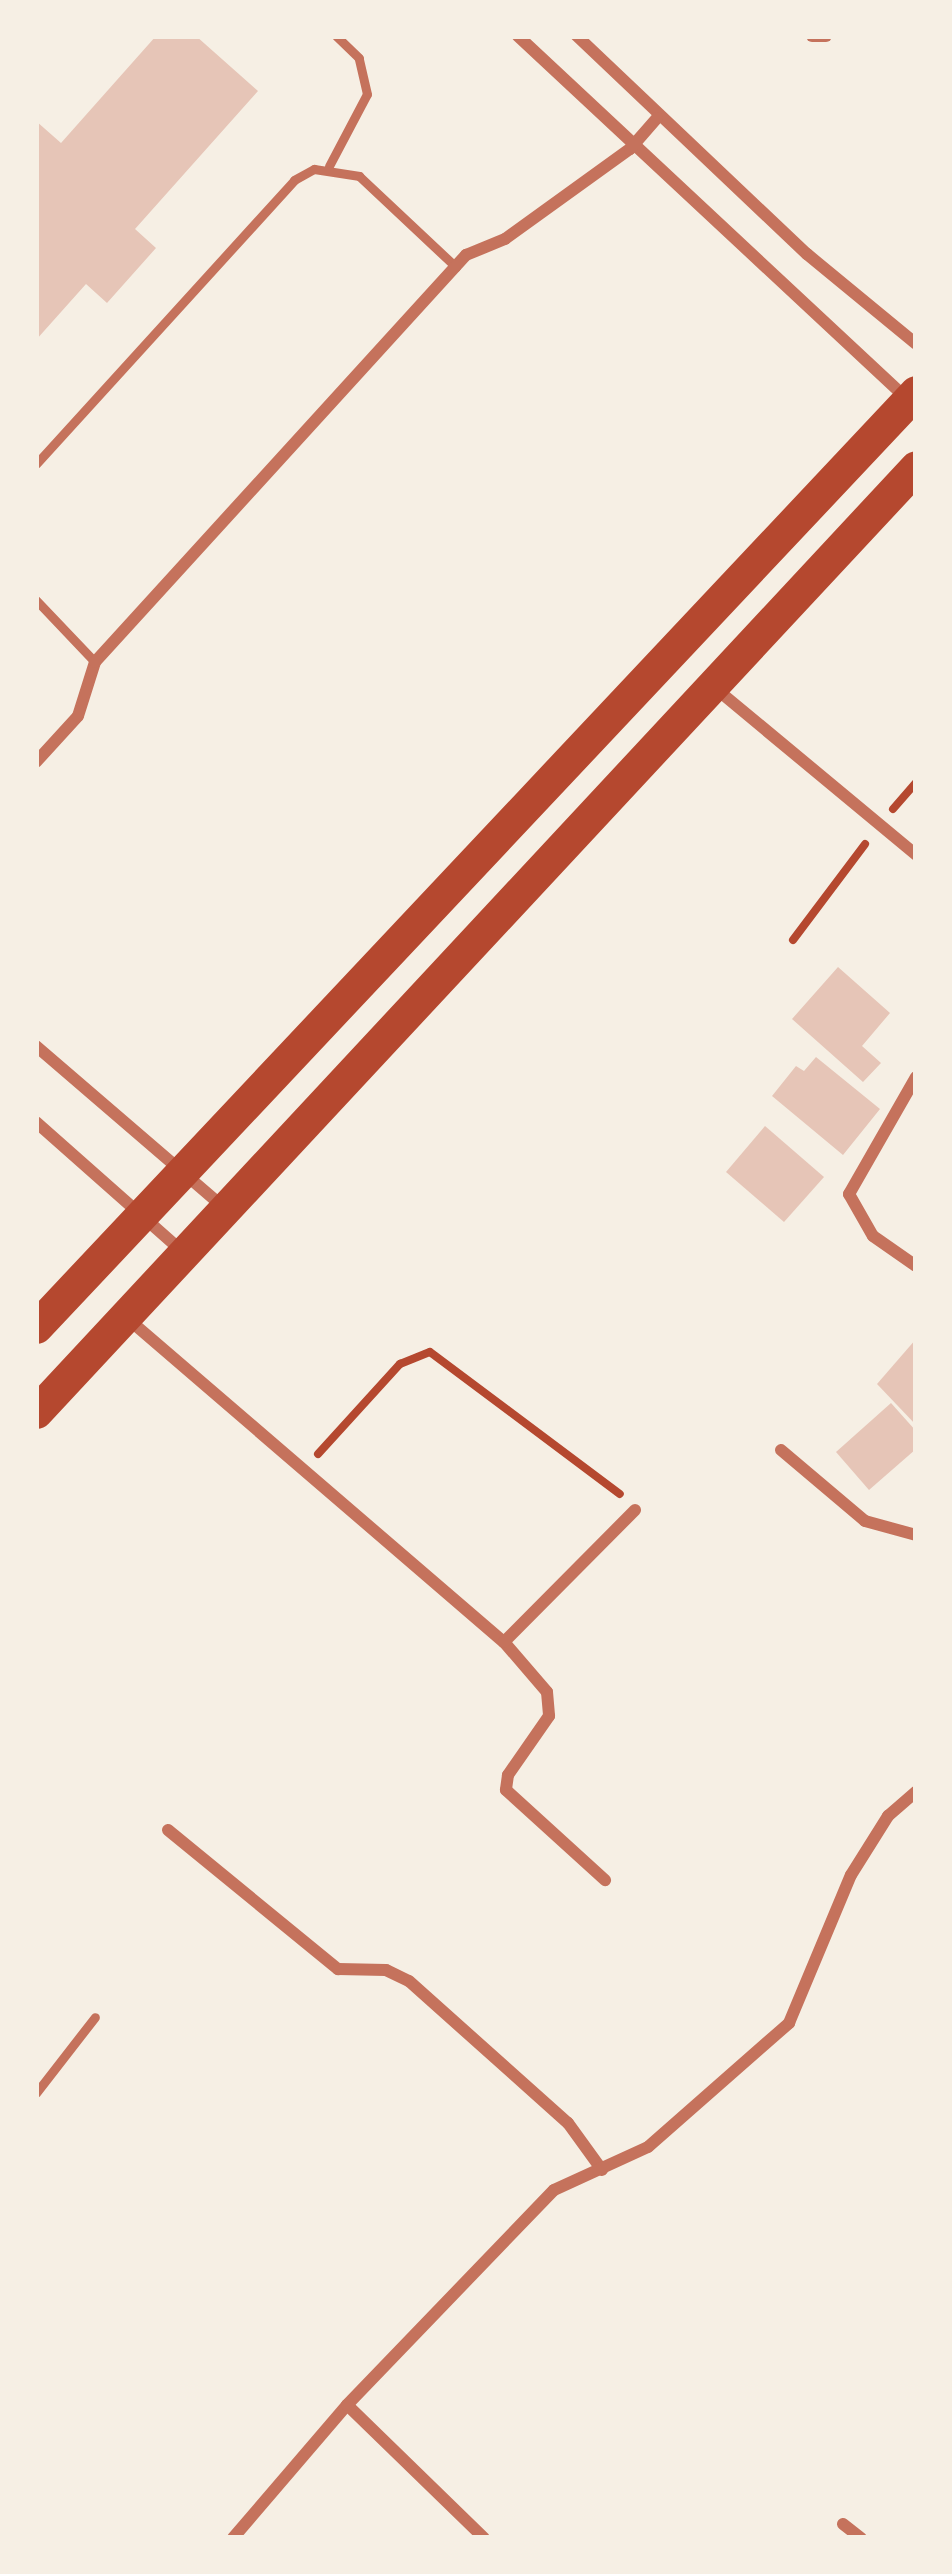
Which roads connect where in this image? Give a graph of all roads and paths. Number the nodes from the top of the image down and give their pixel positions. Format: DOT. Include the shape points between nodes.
graph roads {
  1 [pos="336,36"];
  2 [pos="518,36"];
  3 [pos="577,36"];
  4 [pos="812,36"];
  5 [pos="826,36"];
  6 [pos="657,118"];
  7 [pos="630,149"];
  8 [pos="329,166"];
  9 [pos="456,267"];
  10 [pos="916,344"];
  11 [pos="914,400"];
  12 [pos="36,464"];
  13 [pos="916,467"];
  14 [pos="36,600"];
  15 [pos="95,662"];
  16 [pos="712,685"];
  17 [pos="36,762"];
  18 [pos="916,783"];
  19 [pos="878,827"];
  20 [pos="916,855"];
  21 [pos="793,940"];
  22 [pos="36,1046"];
  23 [pos="916,1077"];
  24 [pos="36,1122"];
  25 [pos="180,1168"];
  26 [pos="226,1209"];
  27 [pos="140,1215"];
  28 [pos="184,1254"];
  29 [pos="916,1266"];
  30 [pos="126,1317"];
  31 [pos="36,1327"];
  32 [pos="36,1412"];
  33 [pos="781,1450"];
  34 [pos="305,1468"];
  35 [pos="635,1510"];
  36 [pos="916,1535"];
  37 [pos="504,1642"];
  38 [pos="916,1792"];
  39 [pos="168,1830"];
  40 [pos="605,1880"];
  41 [pos="95,2017"];
  42 [pos="36,2093"];
  43 [pos="602,2170"];
  44 [pos="347,2405"];
  45 [pos="842,2524"];
  46 [pos="233,2538"];
  47 [pos="484,2538"];
  48 [pos="861,2538"];
  1 -- 8 [label="lane" via="358,58 367,94"];
  2 -- 7 [label="street"];
  3 -- 6 [label="street"];
  4 -- 5 [label="street"];
  6 -- 7 [label="street"];
  6 -- 10 [label="street"];
  7 -- 9 [label="street"];
  7 -- 11 [label="street"];
  8 -- 9 [label="lane" via="359,176"];
  8 -- 12 [label="lane" via="295,180"];
  9 -- 15 [label="street"];
  11 -- 25 [label="highway"];
  13 -- 16 [label="highway"];
  14 -- 15 [label="lane"];
  15 -- 17 [label="street" via="77,716"];
  16 -- 19 [label="street"];
  16 -- 26 [label="highway"];
  18 -- 19 [label="path"];
  19 -- 20 [label="street"];
  19 -- 21 [label="path"];
  22 -- 25 [label="street"];
  23 -- 29 [label="street" via="849,1194 860,1222"];
  24 -- 27 [label="street"];
  25 -- 26 [label="street"];
  25 -- 27 [label="highway"];
  26 -- 28 [label="highway"];
  27 -- 28 [label="street"];
  27 -- 31 [label="highway"];
  28 -- 30 [label="highway"];
  30 -- 32 [label="highway"];
  30 -- 34 [label="street"];
  33 -- 36 [label="street" via="865,1521"];
  34 -- 35 [label="path" via="400,1364 430,1352"];
  34 -- 37 [label="street"];
  35 -- 37 [label="street"];
  37 -- 40 [label="street" via="552,1707 508,1774 509,1797"];
  38 -- 43 [label="street" via="888,1816 850,1875 789,2023 661,2138"];
  39 -- 43 [label="street" via="338,1969 386,1970 409,1981 568,2123"];
  41 -- 42 [label="lane"];
  43 -- 44 [label="street" via="566,2182 514,2226"];
  44 -- 46 [label="street"];
  44 -- 47 [label="street"];
  45 -- 48 [label="street"];
}
